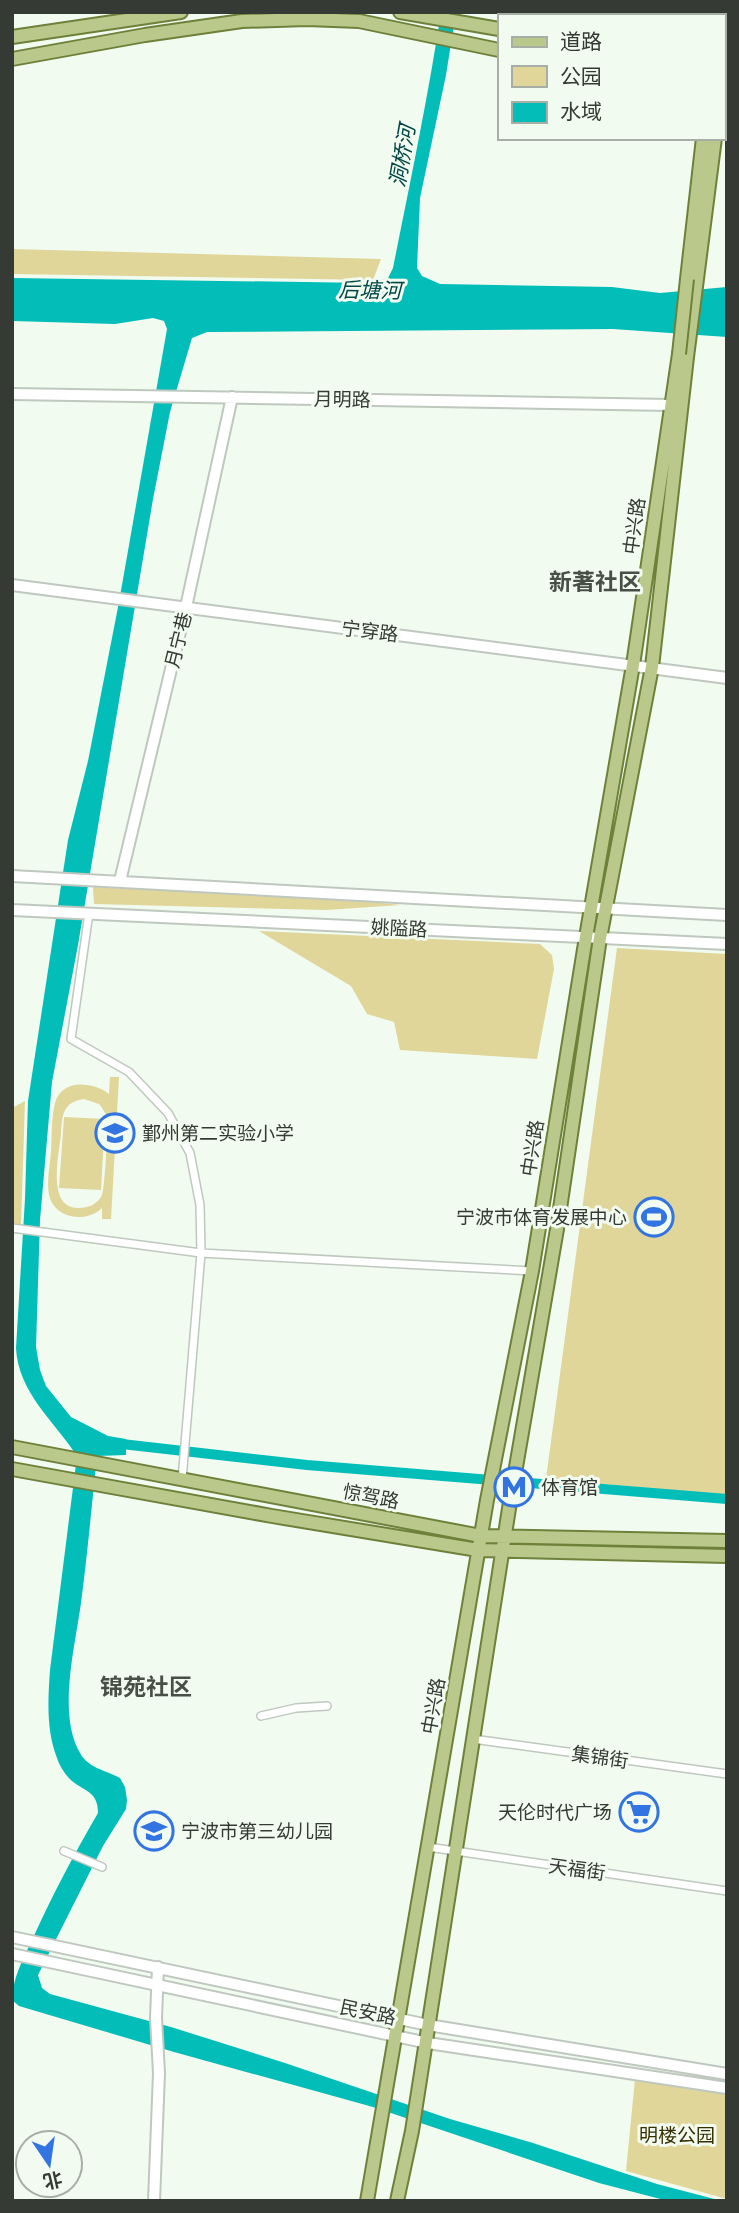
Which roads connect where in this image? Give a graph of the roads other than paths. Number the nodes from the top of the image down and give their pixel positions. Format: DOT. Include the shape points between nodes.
graph roads {
  1 [pos="181,12"];
  2 [pos="400,12"];
  3 [pos="138,15"];
  4 [pos="498,29"];
  5 [pos="145,35"];
  6 [pos="12,37"];
  7 [pos="498,50"];
  8 [pos="12,59"];
  9 [pos="703,140"];
  10 [pos="715,140"];
  11 [pos="692,280"];
  12 [pos="683,355"];
  13 [pos="12,394"];
  14 [pos="232,397"];
  15 [pos="671,405"];
  16 [pos="12,585"];
  17 [pos="186,607"];
  18 [pos="633,665"];
  19 [pos="652,667"];
  20 [pos="727,678"];
  21 [pos="12,876"];
  22 [pos="120,881"];
  23 [pos="599,909"];
  24 [pos="12,910"];
  25 [pos="89,913"];
  26 [pos="727,915"];
  27 [pos="586,937"];
  28 [pos="600,937"];
  29 [pos="727,944"];
  30 [pos="12,1228"];
  31 [pos="201,1253"];
  32 [pos="531,1270"];
  33 [pos="12,1447"];
  34 [pos="12,1469"];
  35 [pos="183,1476"];
  36 [pos="481,1536"];
  37 [pos="727,1541"];
  38 [pos="503,1544"];
  39 [pos="478,1550"];
  40 [pos="727,1556"];
  41 [pos="327,1706"];
  42 [pos="261,1716"];
  43 [pos="472,1739"];
  44 [pos="727,1774"];
  45 [pos="428,1847"];
  46 [pos="64,1851"];
  47 [pos="455,1851"];
  48 [pos="102,1867"];
  49 [pos="727,1891"];
  50 [pos="16,1938"];
  51 [pos="12,1954"];
  52 [pos="158,1967"];
  53 [pos="158,1985"];
  54 [pos="399,2018"];
  55 [pos="428,2025"];
  56 [pos="396,2035"];
  57 [pos="425,2042"];
  58 [pos="727,2074"];
  59 [pos="727,2088"];
  60 [pos="154,2201"];
  61 [pos="367,2201"];
  62 [pos="397,2201"];
  1 -- 3 [label="main road"];
  2 -- 4 [label="main road"];
  3 -- 5 [label="street"];
  3 -- 6 [label="main road"];
  5 -- 7 [label="main road" via="242,21 359,21"];
  5 -- 8 [label="main road"];
  9 -- 11 [label="main road, 中兴路"];
  10 -- 11 [label="main road, 中兴路"];
  11 -- 12 [label="main road, 中兴路, bridge"];
  12 -- 15 [label="main road, 中兴路"];
  12 -- 19 [label="main road, 中兴路"];
  13 -- 14 [label="main road, 月明路"];
  14 -- 15 [label="main road, 月明路"];
  14 -- 17 [label="main road, 月宁巷"];
  15 -- 18 [label="main road, 中兴路"];
  16 -- 17 [label="main road, 宁穿路"];
  17 -- 18 [label="main road, 宁穿路"];
  17 -- 22 [label="main road, 月宁巷"];
  18 -- 19 [label="main road, 宁穿路"];
  18 -- 23 [label="main road, 中兴路"];
  19 -- 20 [label="main road, 宁穿路"];
  19 -- 23 [label="main road, 中兴路"];
  21 -- 22 [label="main road, 姚隘路"];
  22 -- 23 [label="main road, 姚隘路"];
  23 -- 26 [label="main road, 姚隘路"];
  23 -- 27 [label="main road, 中兴路"];
  23 -- 28 [label="main road, 中兴路"];
  24 -- 25 [label="main road, 姚隘路"];
  25 -- 27 [label="main road, 姚隘路"];
  25 -- 31 [label="street" via="71,1039 129,1072 168,1113 190,1153 200,1205"];
  27 -- 28 [label="main road, 姚隘路"];
  27 -- 32 [label="main road, 中兴路"];
  28 -- 29 [label="main road, 姚隘路"];
  28 -- 38 [label="main road, 中兴路" via="557,1229"];
  30 -- 31 [label="street"];
  31 -- 32 [label="street"];
  31 -- 35 [label="street"];
  32 -- 36 [label="main road, 中兴路"];
  33 -- 35 [label="main road, 惊驾路"];
  34 -- 39 [label="main road, 惊驾路"];
  35 -- 36 [label="main road, 惊驾路"];
  36 -- 38 [label="main road, 惊驾路"];
  36 -- 39 [label="main road, 中兴路"];
  37 -- 38 [label="main road, 惊驾路"];
  38 -- 39 [label="main road, 惊驾路"];
  38 -- 40 [label="main road, 惊驾路"];
  38 -- 43 [label="main road, 中兴路"];
  39 -- 45 [label="main road, 中兴路"];
  41 -- 42 [label="street"];
  43 -- 44 [label="street, 集锦街"];
  43 -- 47 [label="main road, 中兴路"];
  45 -- 47 [label="street, 天福街"];
  45 -- 54 [label="main road, 中兴路"];
  46 -- 48 [label="street"];
  47 -- 49 [label="street, 天福街"];
  47 -- 55 [label="main road, 中兴路"];
  50 -- 52 [label="main road, 民安路"];
  51 -- 53 [label="main road, 民安路"];
  52 -- 53 [label="main road"];
  52 -- 54 [label="main road, 民安路"];
  53 -- 56 [label="main road, 民安路"];
  53 -- 60 [label="main road"];
  54 -- 55 [label="main road, 民安路"];
  54 -- 56 [label="main road, 中兴路"];
  55 -- 57 [label="main road, 中兴路"];
  55 -- 58 [label="main road, 民安路"];
  56 -- 57 [label="main road, 民安路"];
  56 -- 61 [label="main road, 中兴路"];
  57 -- 59 [label="main road, 民安路"];
  57 -- 62 [label="main road, 中兴路"];
}
